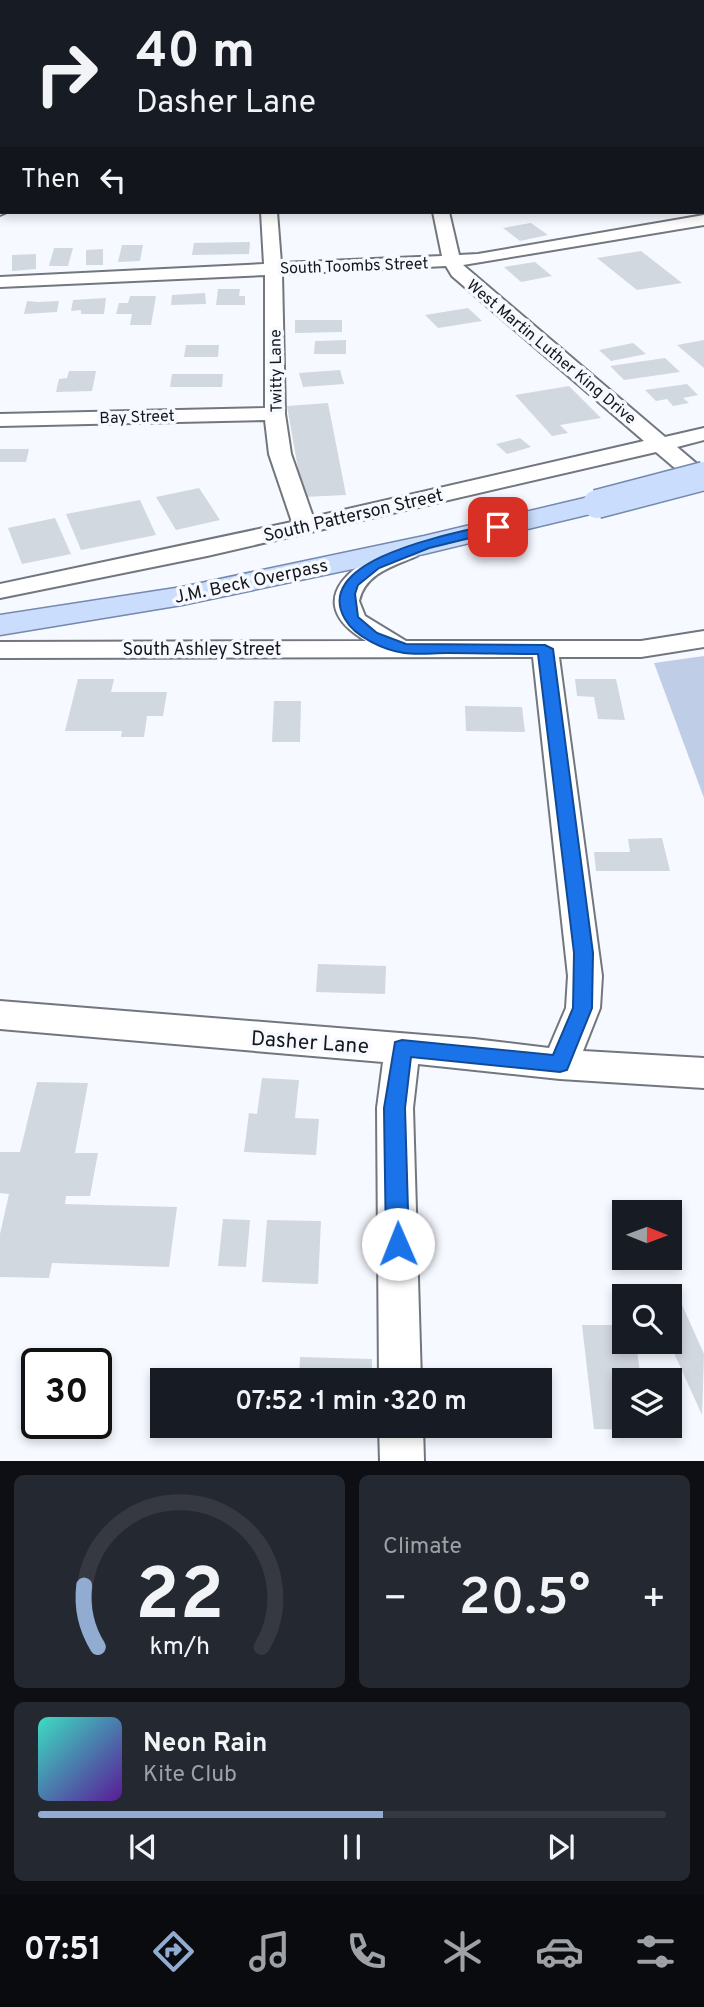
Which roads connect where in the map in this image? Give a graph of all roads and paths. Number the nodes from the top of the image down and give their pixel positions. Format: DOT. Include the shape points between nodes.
graph roads {
  1 [pos="269,214"];
  2 [pos="440,214"];
  3 [pos="704,220"];
  4 [pos="452,261"];
  5 [pos="273,268"];
  6 [pos="0,282"];
  7 [pos="275,414"];
  8 [pos="0,420"];
  9 [pos="704,435"];
  10 [pos="661,445"];
  11 [pos="704,478"];
  12 [pos="304,527"];
  13 [pos="424,545"];
  14 [pos="0,591"];
  15 [pos="0,625"];
  16 [pos="704,639"];
  17 [pos="404,648"];
  18 [pos="545,649"];
  19 [pos="0,650"];
  20 [pos="0,1015"];
  21 [pos="402,1048"];
  22 [pos="560,1064"];
  23 [pos="704,1073"];
  24 [pos="400,1368"];
  25 [pos="401,1438"];
  26 [pos="402,1461"];
  1 -- 5 [label="street, Twitty Lane"];
  2 -- 4 [label="street, West Martin Luther King Drive"];
  3 -- 4 [label="street, South Toombs Street"];
  4 -- 5 [label="street, South Toombs Street"];
  4 -- 10 [label="street, West Martin Luther King Drive" via="457,272"];
  5 -- 6 [label="street, South Toombs Street"];
  5 -- 7 [label="street, Twitty Lane"];
  7 -- 8 [label="street, Bay Street"];
  7 -- 12 [label="street, Twitty Lane" via="280,454"];
  9 -- 10 [label="street, South Patterson Street"];
  10 -- 11 [label="street, West Martin Luther King Drive"];
  10 -- 12 [label="street, South Patterson Street"];
  11 -- 13 [label="main road, J.M. Beck Overpass, bridge"];
  12 -- 14 [label="street, South Patterson Street"];
  13 -- 15 [label="main road, J.M. Beck Overpass" via="182,596"];
  13 -- 17 [label="street, South Ashley Street" via="374,565 352,584 348,594 351,618 359,628"];
  16 -- 18 [label="street, South Ashley Street" via="642,649"];
  17 -- 18 [label="street, South Ashley Street"];
  17 -- 19 [label="street, South Ashley Street"];
  18 -- 22 [label="street" via="584,976 583,1008"];
  20 -- 21 [label="street, Dasher Lane"];
  21 -- 22 [label="street, Dasher Lane"];
  21 -- 24 [label="street" via="395,1108"];
  22 -- 23 [label="street, Dasher Lane"];
  25 -- 26 [label="street"];
}
